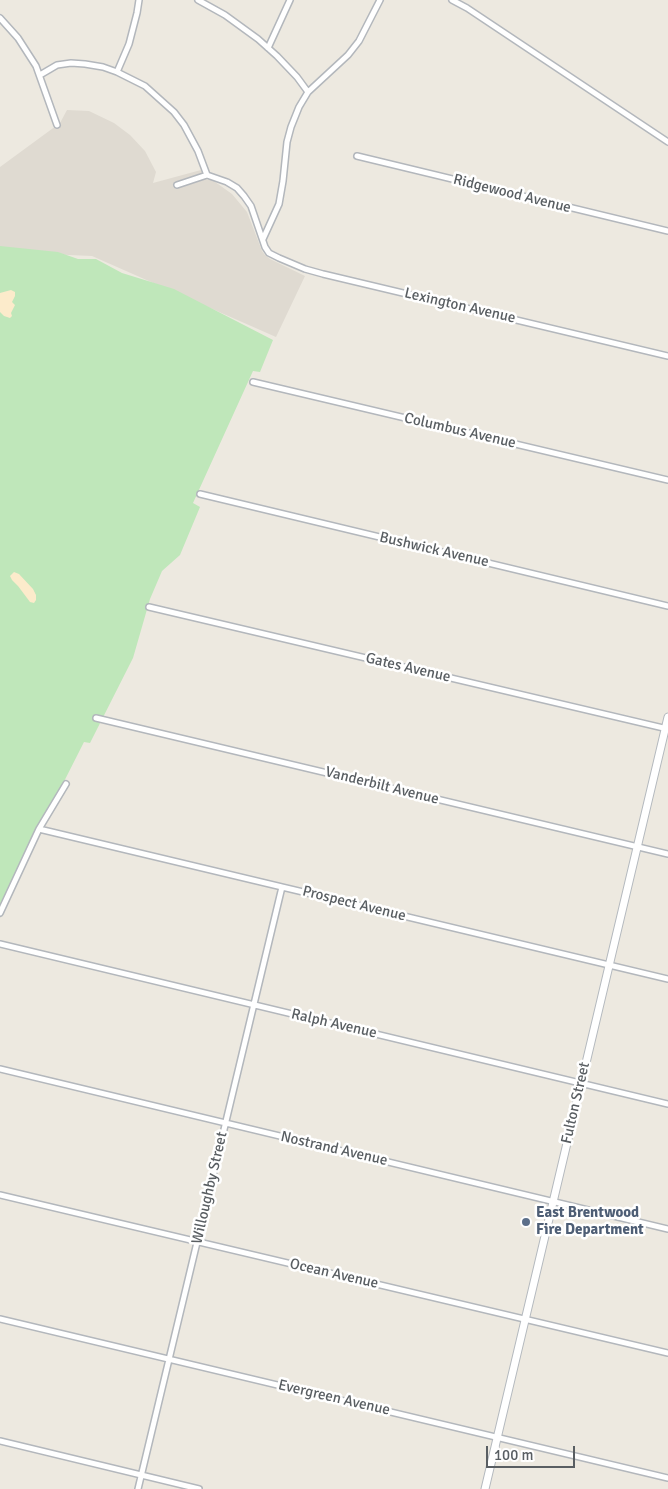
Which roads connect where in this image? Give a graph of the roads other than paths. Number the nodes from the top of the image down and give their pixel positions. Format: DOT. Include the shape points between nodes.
graph roads {
  1 [pos="139,0"];
  2 [pos="198,0"];
  3 [pos="290,0"];
  4 [pos="380,0"];
  5 [pos="452,0"];
  6 [pos="0,18"];
  7 [pos="268,48"];
  8 [pos="117,72"];
  9 [pos="40,74"];
  10 [pos="308,92"];
  11 [pos="57,125"];
  12 [pos="668,142"];
  13 [pos="357,156"];
  14 [pos="207,175"];
  15 [pos="177,185"];
  16 [pos="668,231"];
  17 [pos="263,239"];
  18 [pos="668,356"];
  19 [pos="253,382"];
  20 [pos="668,480"];
  21 [pos="200,494"];
  22 [pos="149,606"];
  23 [pos="668,606"];
  24 [pos="668,717"];
  25 [pos="96,718"];
  26 [pos="667,729"];
  27 [pos="66,784"];
  28 [pos="39,829"];
  29 [pos="637,847"];
  30 [pos="668,854"];
  31 [pos="282,887"];
  32 [pos="0,913"];
  33 [pos="0,944"];
  34 [pos="609,966"];
  35 [pos="668,980"];
  36 [pos="253,1005"];
  37 [pos="0,1069"];
  38 [pos="581,1083"];
  39 [pos="668,1104"];
  40 [pos="225,1123"];
  41 [pos="0,1195"];
  42 [pos="553,1202"];
  43 [pos="668,1229"];
  44 [pos="197,1242"];
  45 [pos="525,1318"];
  46 [pos="0,1319"];
  47 [pos="668,1353"];
  48 [pos="168,1359"];
  49 [pos="497,1437"];
  50 [pos="0,1441"];
  51 [pos="141,1475"];
  52 [pos="668,1478"];
  53 [pos="138,1489"];
  54 [pos="199,1489"];
  55 [pos="485,1489"];
  1 -- 8 [label="street" via="129,44"];
  2 -- 7 [label="street" via="244,28"];
  3 -- 7 [label="street"];
  4 -- 10 [label="street" via="359,42"];
  5 -- 12 [label="street"];
  6 -- 9 [label="street" via="18,38"];
  7 -- 10 [label="street"];
  8 -- 9 [label="street" via="70,63 57,65"];
  8 -- 14 [label="street" via="145,86 174,112 198,151"];
  9 -- 11 [label="street"];
  10 -- 17 [label="street" via="291,127 279,204"];
  13 -- 16 [label="street, Ridgewood Avenue"];
  14 -- 15 [label="street"];
  14 -- 17 [label="street, Lexington Avenue" via="237,188 251,206"];
  17 -- 18 [label="street, Lexington Avenue" via="269,253 305,269"];
  19 -- 20 [label="street, Columbus Avenue"];
  21 -- 23 [label="street, Bushwick Avenue"];
  22 -- 26 [label="street, Gates Avenue"];
  24 -- 26 [label="street, Fulton Street"];
  25 -- 29 [label="street, Vanderbilt Avenue"];
  26 -- 29 [label="street, Fulton Street"];
  27 -- 28 [label="street"];
  28 -- 31 [label="street, Prospect Avenue"];
  28 -- 32 [label="street"];
  29 -- 30 [label="street, Vanderbilt Avenue"];
  29 -- 34 [label="street, Fulton Street"];
  31 -- 34 [label="street, Prospect Avenue"];
  31 -- 36 [label="street, Willoughby Street"];
  33 -- 36 [label="street, Ralph Avenue"];
  34 -- 35 [label="street, Prospect Avenue"];
  34 -- 38 [label="street, Fulton Street"];
  36 -- 38 [label="street, Ralph Avenue"];
  36 -- 40 [label="street, Willoughby Street"];
  37 -- 40 [label="street, Nostrand Avenue"];
  38 -- 39 [label="street, Ralph Avenue"];
  38 -- 42 [label="street, Fulton Street"];
  40 -- 42 [label="street, Nostrand Avenue"];
  40 -- 44 [label="street, Willoughby Street"];
  41 -- 44 [label="street, Ocean Avenue"];
  42 -- 43 [label="street, Nostrand Avenue"];
  42 -- 45 [label="street, Fulton Street"];
  44 -- 45 [label="street, Ocean Avenue"];
  44 -- 48 [label="street, Willoughby Street"];
  45 -- 47 [label="street, Ocean Avenue"];
  45 -- 49 [label="street, Fulton Street"];
  46 -- 48 [label="street, Evergreen Avenue"];
  48 -- 49 [label="street, Evergreen Avenue"];
  48 -- 51 [label="street, Willoughby Street"];
  49 -- 52 [label="street, Evergreen Avenue"];
  49 -- 55 [label="street, Fulton Street"];
  50 -- 51 [label="street"];
  51 -- 53 [label="street, Willoughby Street"];
  51 -- 54 [label="street"];
}
